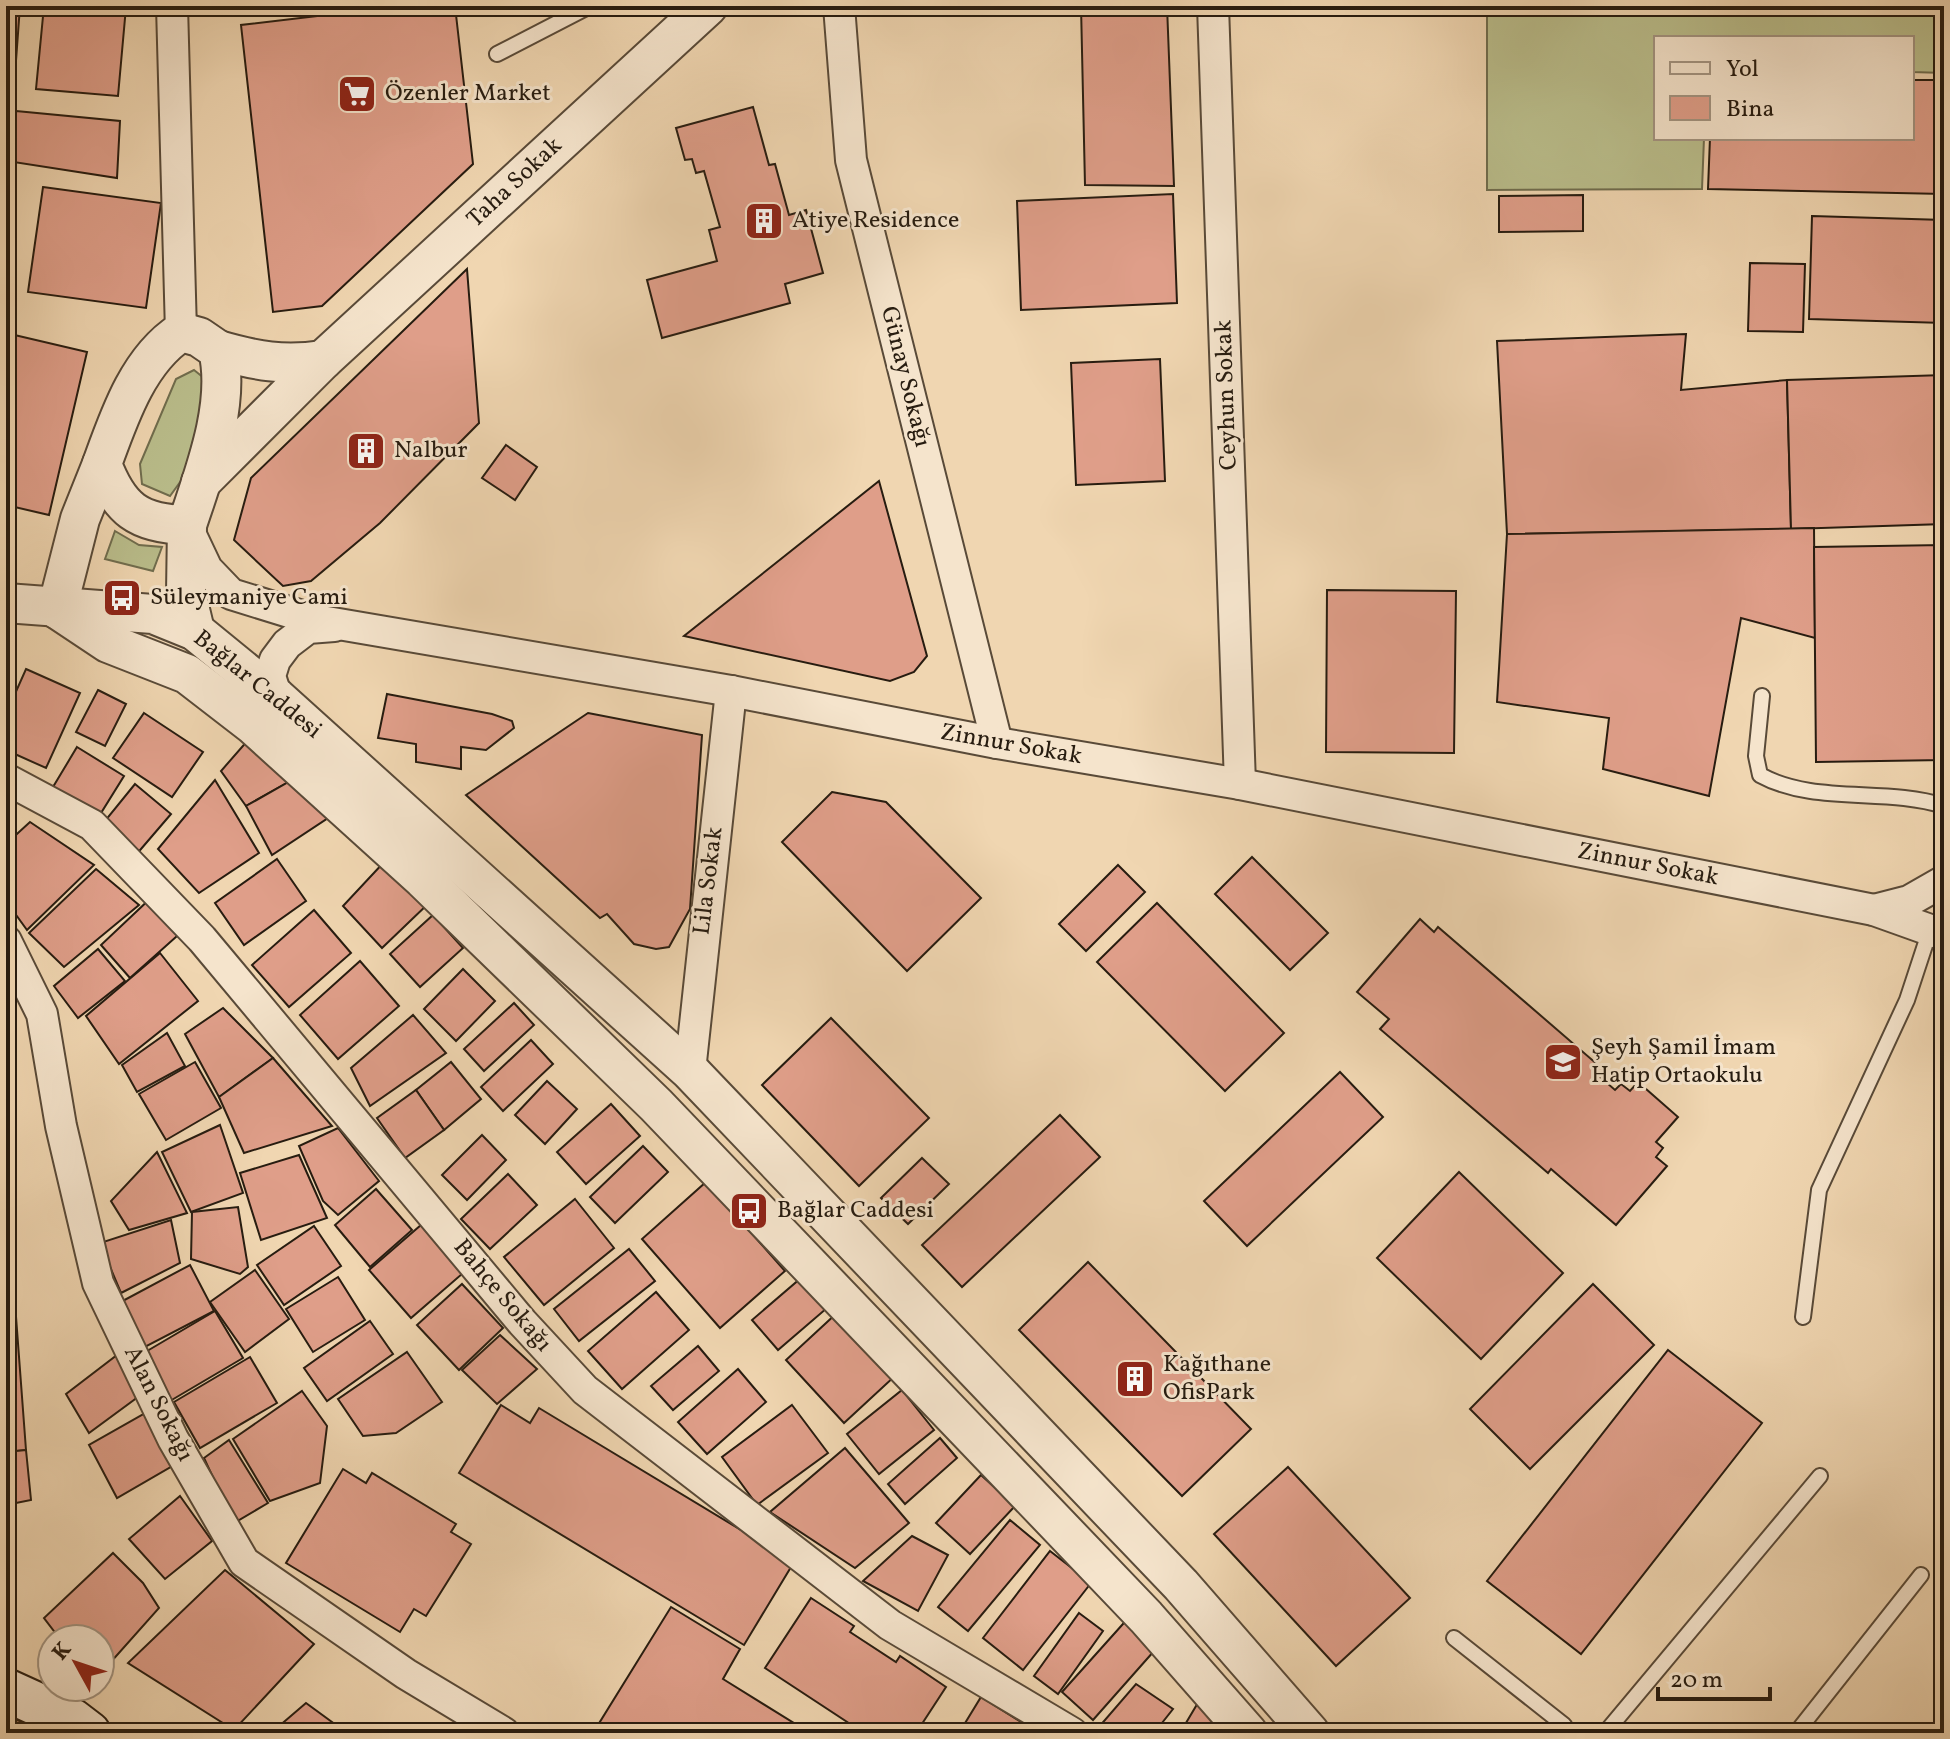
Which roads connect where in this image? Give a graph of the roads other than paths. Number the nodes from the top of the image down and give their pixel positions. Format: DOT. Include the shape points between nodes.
graph roads {
  1 [pos="172,6"];
  2 [pos="590,6"];
  3 [pos="708,6"];
  4 [pos="839,6"];
  5 [pos="1213,6"];
  6 [pos="497,54"];
  7 [pos="181,332"];
  8 [pos="218,350"];
  9 [pos="323,360"];
  10 [pos="102,464"];
  11 [pos="201,482"];
  12 [pos="187,525"];
  13 [pos="6,603"];
  14 [pos="57,609"];
  15 [pos="344,625"];
  16 [pos="195,631"];
  17 [pos="731,691"];
  18 [pos="1762,696"];
  19 [pos="277,698"];
  20 [pos="997,743"];
  21 [pos="6,779"];
  22 [pos="1240,784"];
  23 [pos="1944,806"];
  24 [pos="1944,881"];
  25 [pos="1874,910"];
  26 [pos="1937,933"];
  27 [pos="6,941"];
  28 [pos="690,1071"];
  29 [pos="1803,1317"];
  30 [pos="1820,1476"];
  31 [pos="1921,1575"];
  32 [pos="1454,1638"];
  33 [pos="6,1690"];
  34 [pos="1564,1730"];
  35 [pos="89,1733"];
  36 [pos="504,1733"];
  37 [pos="1072,1733"];
  38 [pos="1248,1733"];
  39 [pos="1310,1733"];
  40 [pos="1605,1733"];
  41 [pos="1796,1733"];
  1 -- 7 [label="street"];
  2 -- 6 [label="lane"];
  3 -- 9 [label="street, Taha Sokak"];
  4 -- 20 [label="street, Günay Sokağı" via="851,160"];
  5 -- 22 [label="street, Ceyhun Sokak"];
  7 -- 8 [label="street"];
  7 -- 10 [label="street" via="161,345 144,369"];
  8 -- 9 [label="street" via="258,362 292,365"];
  8 -- 11 [label="street" via="219,408"];
  9 -- 11 [label="street, Taha Sokak"];
  10 -- 12 [label="street" via="125,507 145,519"];
  10 -- 14 [label="street" via="80,519"];
  11 -- 12 [label="street"];
  12 -- 15 [label="street, Zinnur Sokak" via="207,569 231,594"];
  12 -- 16 [label="street" via="186,593"];
  13 -- 14 [label="street"];
  14 -- 16 [label="street, Bağlar Caddesi" via="153,614"];
  14 -- 38 [label="street, Bağlar Caddesi" via="108,643 187,674 253,725 423,879 656,1105 1146,1617"];
  15 -- 17 [label="street, Zinnur Sokak"];
  15 -- 19 [label="street" via="308,628 287,644 270,676"];
  16 -- 19 [label="street, Bağlar Caddesi"];
  17 -- 20 [label="street, Zinnur Sokak"];
  17 -- 28 [label="street, Lila Sokak"];
  18 -- 23 [label="lane" via="1756,756 1760,775 1785,789 1918,798"];
  19 -- 28 [label="street, Bağlar Caddesi"];
  20 -- 22 [label="street, Zinnur Sokak"];
  21 -- 37 [label="street, Bahçe Sokağı" via="92,825 191,928 585,1390 890,1625"];
  22 -- 25 [label="street, Zinnur Sokak"];
  24 -- 25 [label="street" via="1909,901"];
  25 -- 26 [label="street, Zinnur Sokak"];
  26 -- 29 [label="lane" via="1819,1190"];
  27 -- 36 [label="street, Alan Sokağı" via="42,1014 61,1126 98,1283 173,1439 244,1562 406,1674"];
  28 -- 39 [label="street, Bağlar Caddesi" via="1181,1585"];
  30 -- 40 [label="lane"];
  31 -- 41 [label="lane"];
  32 -- 34 [label="lane"];
  33 -- 35 [label="main road"];
}
